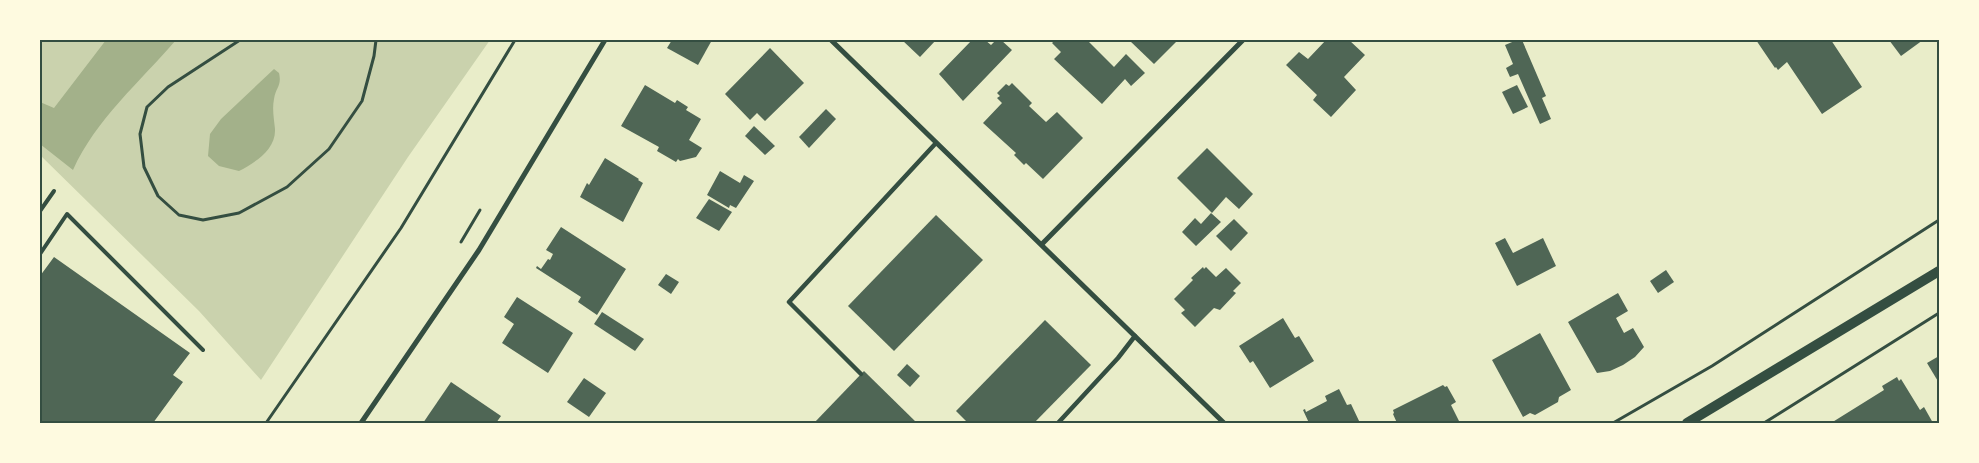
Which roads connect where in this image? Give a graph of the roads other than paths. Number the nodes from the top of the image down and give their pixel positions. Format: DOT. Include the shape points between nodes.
graph roads {
  1 [pos="605,40"];
  2 [pos="830,40"];
  3 [pos="1243,40"];
  4 [pos="936,143"];
  5 [pos="54,191"];
  6 [pos="40,211"];
  7 [pos="1042,244"];
  8 [pos="40,254"];
  9 [pos="1939,271"];
  10 [pos="1135,336"];
  11 [pos="203,350"];
  12 [pos="861,374"];
  13 [pos="361,423"];
  14 [pos="1058,423"];
  15 [pos="1224,423"];
  16 [pos="1687,423"];
  1 -- 13 [label="street" via="479,250"];
  2 -- 4 [label="street"];
  3 -- 7 [label="street"];
  4 -- 7 [label="street"];
  4 -- 12 [label="street" via="789,302"];
  5 -- 6 [label="lane"];
  7 -- 10 [label="street"];
  8 -- 11 [label="lane" via="67,214"];
  9 -- 16 [label="main road"];
  10 -- 14 [label="street"];
  10 -- 15 [label="street"];
}
